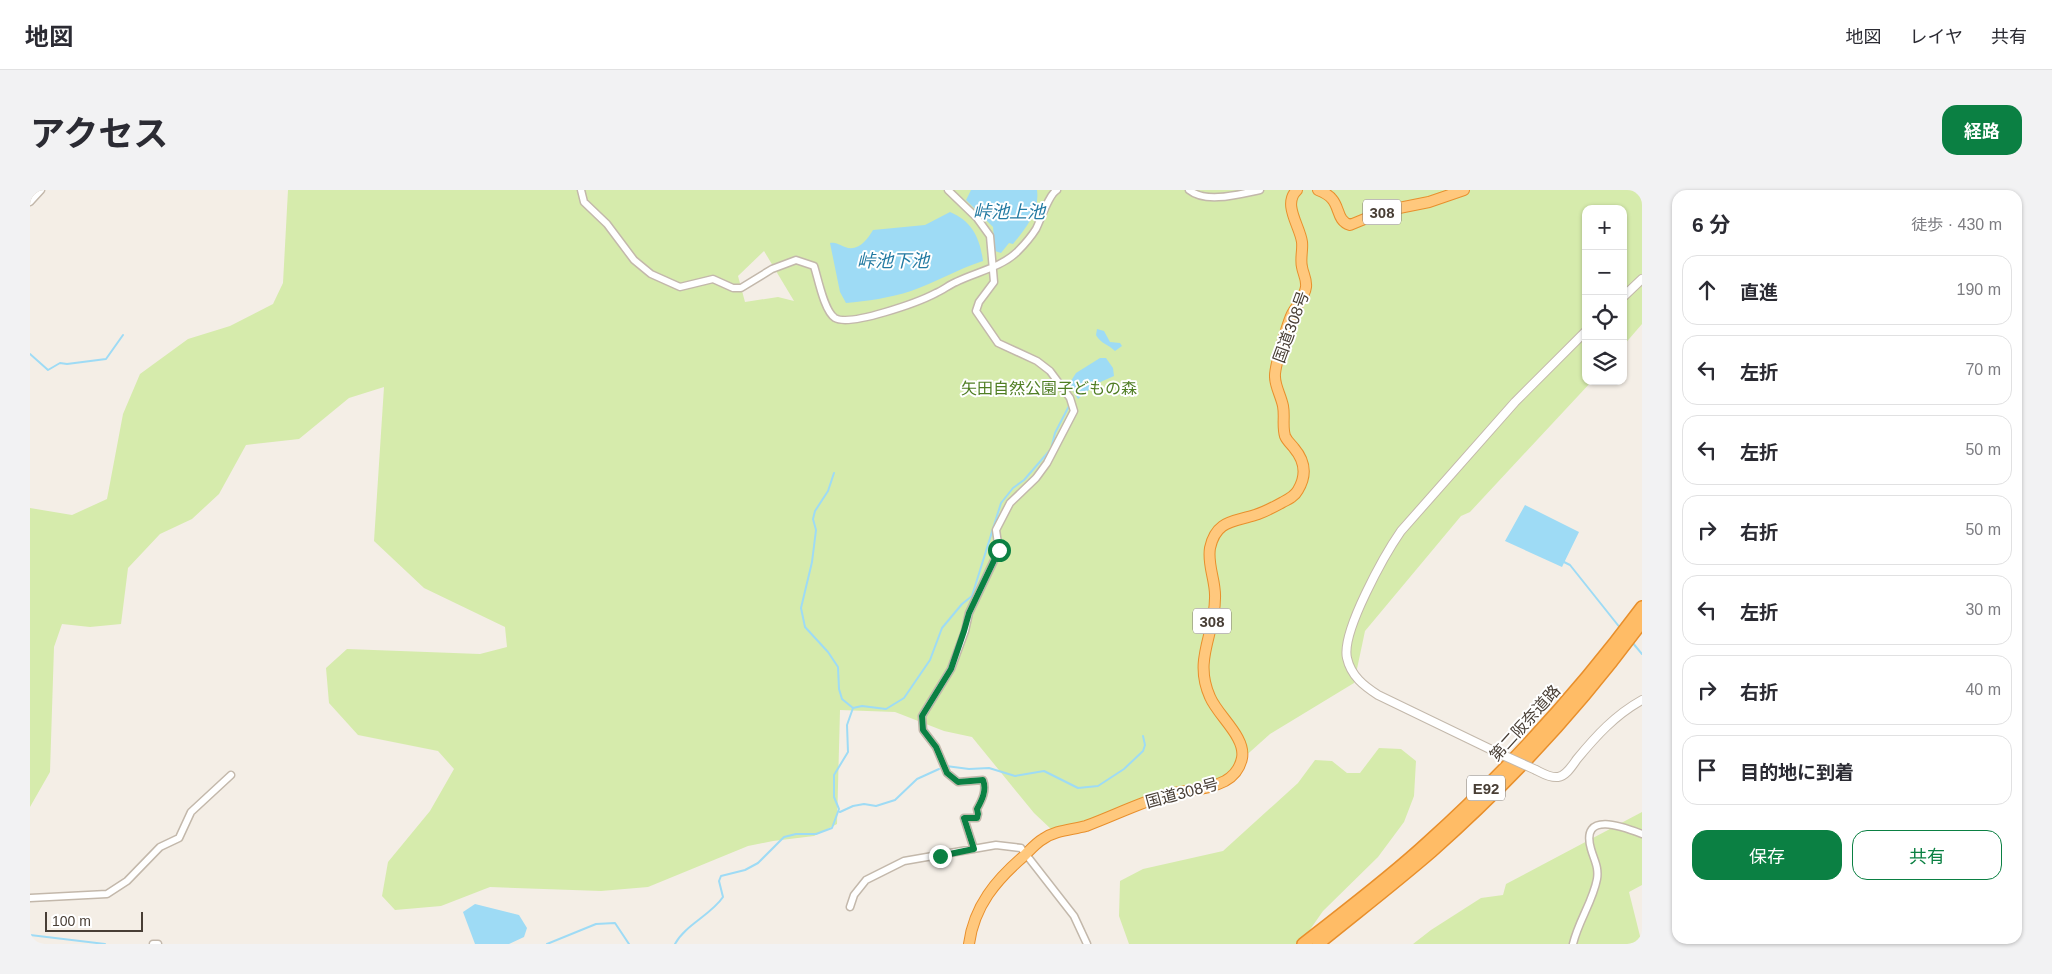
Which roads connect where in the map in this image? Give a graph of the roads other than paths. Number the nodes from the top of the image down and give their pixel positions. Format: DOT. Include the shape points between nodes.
graph roads {
  1 [pos="41,190"];
  2 [pos="581,190"];
  3 [pos="948,190"];
  4 [pos="1057,190"];
  5 [pos="1189,190"];
  6 [pos="1260,190"];
  7 [pos="1318,190"];
  8 [pos="1464,190"];
  9 [pos="1294,191"];
  10 [pos="30,202"];
  11 [pos="992,268"];
  12 [pos="1642,279"];
  13 [pos="1625,295"];
  14 [pos="1582,335"];
  15 [pos="1642,607"];
  16 [pos="1642,622"];
  17 [pos="1642,700"];
  18 [pos="231,775"];
  19 [pos="1642,834"];
  20 [pos="974,849"];
  21 [pos="1025,854"];
  22 [pos="30,898"];
  23 [pos="850,907"];
  24 [pos="153,944"];
  25 [pos="158,944"];
  26 [pos="970,944"];
  27 [pos="1087,944"];
  28 [pos="1303,944"];
  29 [pos="1318,944"];
  30 [pos="1573,944"];
  1 -- 10 [label="street"];
  2 -- 11 [label="street" via="584,202 650,274 680,287 713,279 741,288 772,269 796,260 814,266 826,308 833,317 842,321 906,306"];
  3 -- 11 [label="street" via="977,218 990,236"];
  4 -- 11 [label="street" via="1050,196 1035,231 1017,252"];
  5 -- 6 [label="street" via="1210,197"];
  7 -- 8 [label="highway, 308" via="1332,199 1340,219 1350,225 1384,211 1430,202"];
  9 -- 21 [label="highway, 国道308号 / 308" via="1292,213 1302,240 1301,265 1306,288 1291,317 1274,374 1284,408 1285,436 1304,465 1302,480 1292,498 1264,512 1223,525 1215,535 1210,551 1215,606 1202,674 1215,708 1240,740 1243,753 1239,767 1228,779 1207,789 1168,794 1085,826 1054,833"];
  11 -- 20 [label="street" via="994,282 976,311 998,343 1037,361 1050,371 1070,398 1074,411 1047,463 1010,503 996,530 999,550 969,613 951,669 922,716 923,730 936,747 947,773 958,782 983,780 986,786 977,818 964,818"];
  12 -- 13 [label="street"];
  14 -- 17 [label="street, bridge" via="1515,402 1401,531 1386,553 1348,634 1346,656 1357,679 1378,695 1549,776 1560,777 1568,771 1610,722"];
  15 -- 28 [label="highway, 第二阪奈道路 / E92" via="1564,706 1498,776 1426,844"];
  16 -- 29 [label="highway, 第二阪奈道路 / E92" via="1570,712 1505,782 1432,851"];
  18 -- 22 [label="street" via="191,812 179,838 160,847 127,881 107,894"];
  19 -- 30 [label="street" via="1609,824 1592,829 1589,836 1597,878"];
  20 -- 21 [label="street" via="996,845 1021,848"];
  20 -- 23 [label="street" via="904,861 866,880 854,895"];
  21 -- 26 [label="highway, 国道308号 / 308" via="998,879 988,894 977,913"];
  21 -- 27 [label="street" via="1074,916"];
  24 -- 25 [label="street"];
}
